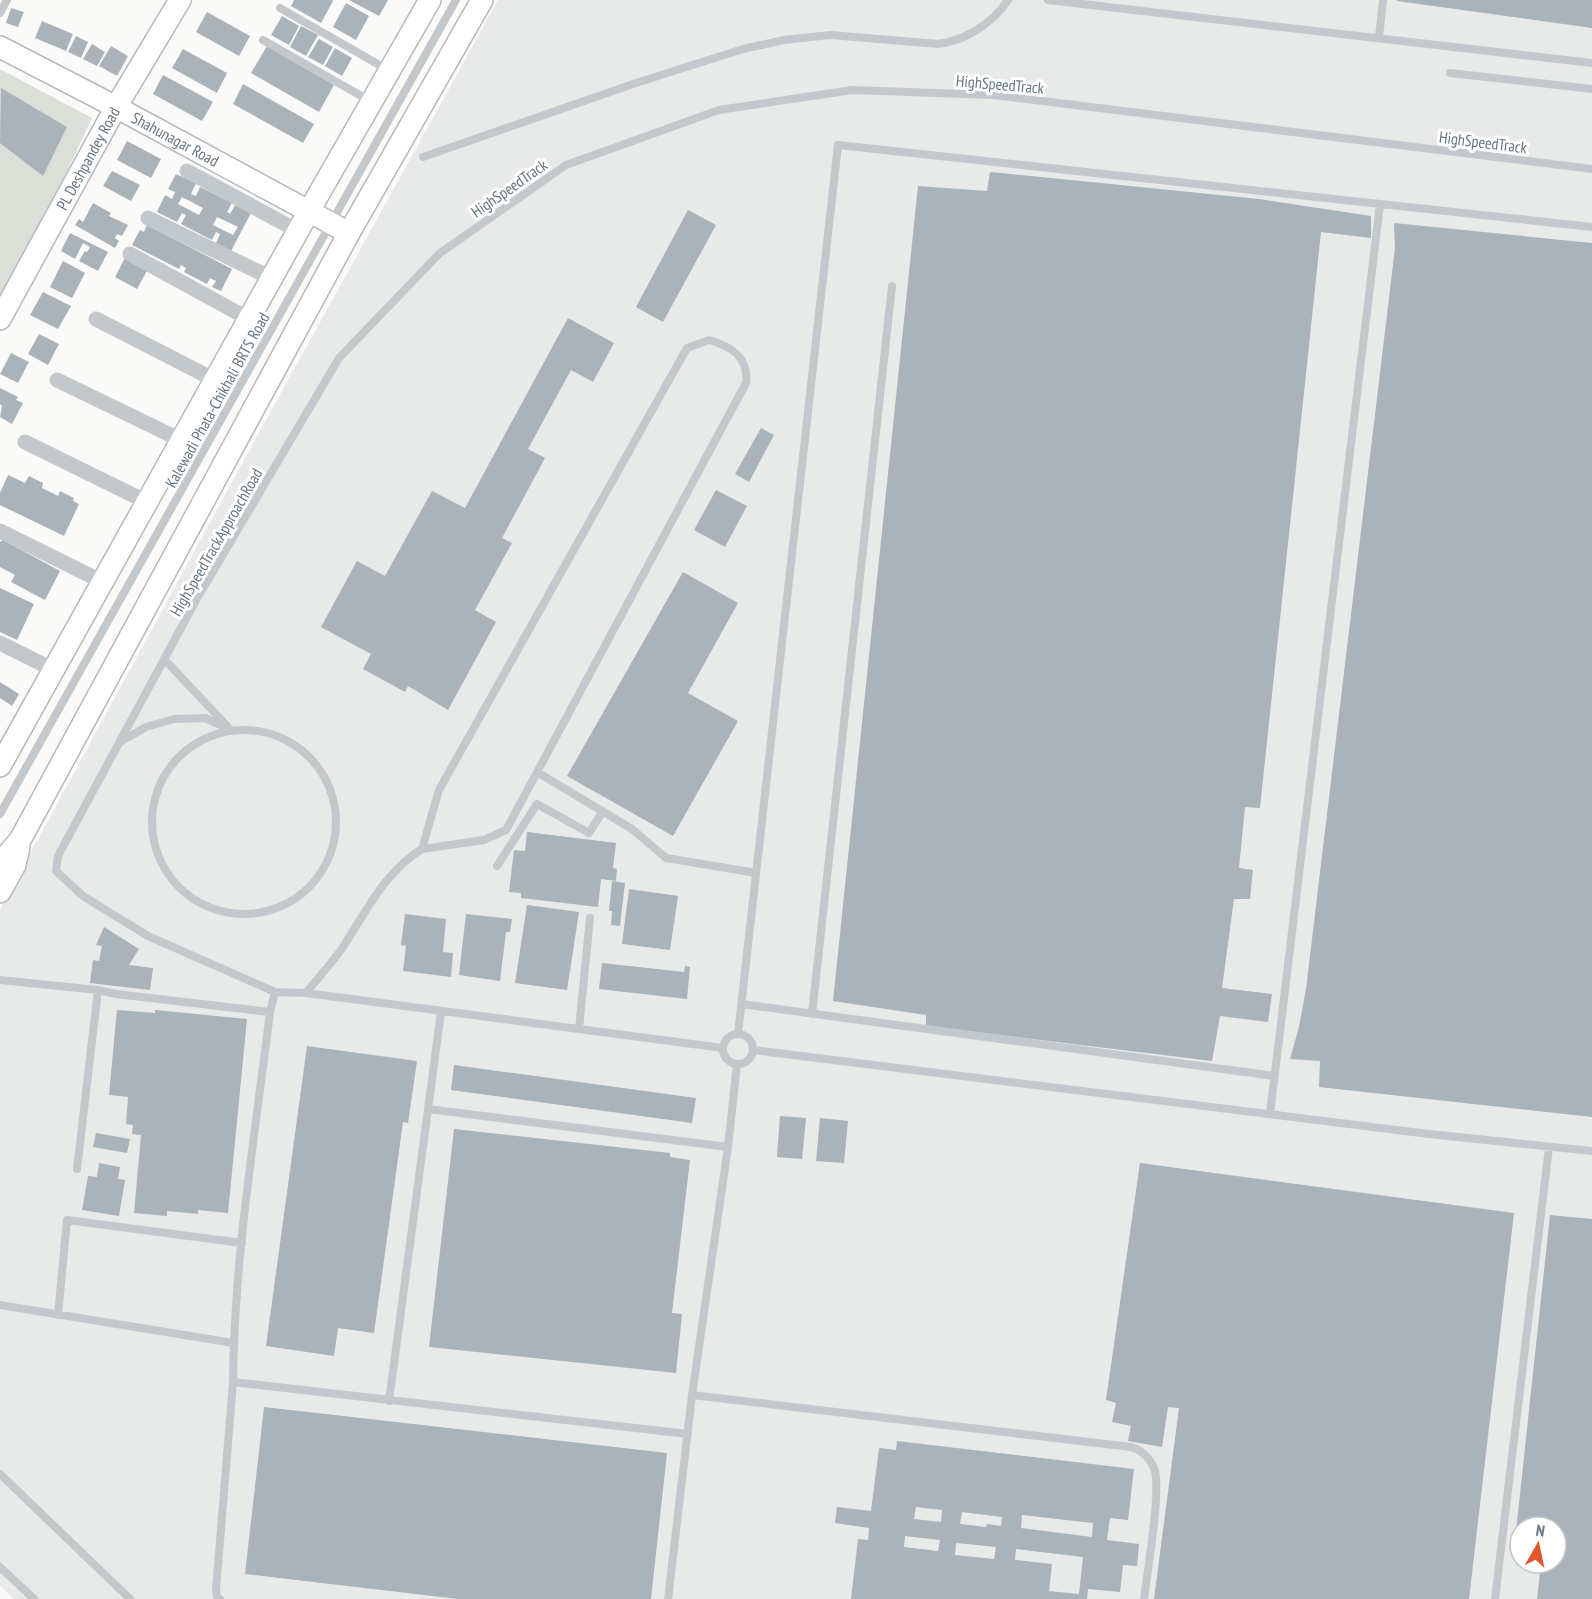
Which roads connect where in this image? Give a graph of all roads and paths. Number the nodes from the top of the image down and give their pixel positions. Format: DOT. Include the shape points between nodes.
graph roads {
  1 [pos="7,0"];
  2 [pos="180,0"];
  3 [pos="430,0"];
  4 [pos="456,0"];
  5 [pos="482,0"];
  6 [pos="1008,0"];
  7 [pos="1048,0"];
  8 [pos="1383,0"];
  9 [pos="280,8"];
  10 [pos="0,13"];
  11 [pos="1379,38"];
  12 [pos="263,39"];
  13 [pos="0,47"];
  14 [pos="1592,63"];
  15 [pos="389,70"];
  16 [pos="1450,73"];
  17 [pos="1592,89"];
  18 [pos="372,101"];
  19 [pos="116,107"];
  20 [pos="423,157"];
  21 [pos="1592,169"];
  22 [pos="187,171"];
  23 [pos="1380,204"];
  24 [pos="309,211"];
  25 [pos="148,218"];
  26 [pos="1592,227"];
  27 [pos="340,229"];
  28 [pos="298,231"];
  29 [pos="440,253"];
  30 [pos="130,254"];
  31 [pos="272,278"];
  32 [pos="892,286"];
  33 [pos="0,319"];
  34 [pos="96,319"];
  35 [pos="249,319"];
  36 [pos="57,380"];
  37 [pos="215,380"];
  38 [pos="181,440"];
  39 [pos="25,442"];
  40 [pos="147,502"];
  41 [pos="0,531"];
  42 [pos="103,582"];
  43 [pos="0,643"];
  44 [pos="164,659"];
  45 [pos="54,670"];
  46 [pos="231,730"];
  47 [pos="119,743"];
  48 [pos="0,766"];
  49 [pos="537,772"];
  50 [pos="603,811"];
  51 [pos="0,814"];
  52 [pos="20,840"];
  53 [pos="422,849"];
  54 [pos="0,862"];
  55 [pos="497,867"];
  56 [pos="756,873"];
  57 [pos="0,892"];
  58 [pos="590,918"];
  59 [pos="0,980"];
  60 [pos="98,990"];
  61 [pos="275,992"];
  62 [pos="306,993"];
  63 [pos="741,1004"];
  64 [pos="270,1012"];
  65 [pos="441,1012"];
  66 [pos="812,1014"];
  67 [pos="579,1029"];
  68 [pos="738,1034"];
  69 [pos="723,1048"];
  70 [pos="753,1050"];
  71 [pos="737,1064"];
  72 [pos="1275,1076"];
  73 [pos="428,1109"];
  74 [pos="1270,1114"];
  75 [pos="1549,1146"];
  76 [pos="728,1148"];
  77 [pos="1592,1151"];
  78 [pos="77,1169"];
  79 [pos="242,1242"];
  80 [pos="0,1305"];
  81 [pos="58,1315"];
  82 [pos="234,1343"];
  83 [pos="233,1382"];
  84 [pos="692,1395"];
  85 [pos="389,1401"];
  86 [pos="688,1434"];
  87 [pos="0,1474"];
  88 [pos="0,1567"];
  89 [pos="34,1599"];
  90 [pos="130,1599"];
  91 [pos="220,1599"];
  92 [pos="668,1599"];
  93 [pos="1144,1599"];
  94 [pos="1495,1599"];
  1 -- 10 [label="lane"];
  2 -- 19 [label="main road, PL Deshpandey Road"];
  3 -- 15 [label="main road"];
  4 -- 27 [label="lane, Kalewadi Phata-Chikhali BRTS Road"];
  5 -- 27 [label="main road"];
  6 -- 20 [label="lane" via="987,23 951,43 830,35 784,40 636,83"];
  7 -- 11 [label="lane"];
  8 -- 11 [label="lane"];
  9 -- 15 [label="lane"];
  11 -- 14 [label="lane"];
  12 -- 18 [label="lane"];
  13 -- 19 [label="main road, Shahunagar Road"];
  15 -- 18 [label="main road"];
  16 -- 17 [label="lane"];
  18 -- 24 [label="main road"];
  19 -- 24 [label="main road, Shahunagar Road"];
  19 -- 33 [label="main road, PL Deshpandey Road"];
  21 -- 29 [label="lane, HighSpeedTrack" via="994,95 852,90 719,110 566,165"];
  22 -- 28 [label="street"];
  23 -- 26 [label="lane"];
  23 -- 56 [label="lane" via="838,145"];
  23 -- 72 [label="lane"];
  24 -- 27 [label="main road, Shahunagar Road"];
  24 -- 28 [label="main road"];
  25 -- 31 [label="street"];
  27 -- 51 [label="lane, Kalewadi Phata-Chikhali BRTS Road"];
  27 -- 52 [label="main road"];
  28 -- 31 [label="main road"];
  29 -- 44 [label="lane, HighSpeedTrackApproachRoad" via="339,358"];
  30 -- 35 [label="street"];
  31 -- 35 [label="main road"];
  32 -- 66 [label="lane"];
  34 -- 37 [label="street"];
  35 -- 37 [label="main road"];
  36 -- 38 [label="street"];
  37 -- 38 [label="main road"];
  38 -- 40 [label="main road"];
  39 -- 40 [label="street"];
  40 -- 42 [label="main road"];
  41 -- 42 [label="street"];
  42 -- 45 [label="main road"];
  43 -- 45 [label="street"];
  44 -- 46 [label="lane"];
  44 -- 47 [label="lane, HighSpeedTrackApproachRoad"];
  45 -- 48 [label="main road"];
  46 -- 46 [label="lane" via="201,740 176,758 159,784 151,815 154,846 167,874 189,897 217,911 248,915 278,909 304,894 323,872 335,844 337,814 330,785 314,760 291,741 262,731"];
  46 -- 47 [label="lane" via="205,718 174,719 146,727"];
  47 -- 61 [label="lane, HighSpeedTrackApproachRoad" via="58,856 56,871 83,896 148,936"];
  49 -- 50 [label="lane"];
  49 -- 53 [label="lane" via="506,830 484,840"];
  49 -- 53 [label="lane" via="746,383 748,372 731,348 709,340 687,348 439,790"];
  50 -- 55 [label="lane" via="589,833 537,804"];
  50 -- 56 [label="lane" via="666,858"];
  52 -- 54 [label="main road"];
  52 -- 57 [label="main road" via="15,865"];
  53 -- 62 [label="lane" via="405,859"];
  56 -- 63 [label="lane"];
  58 -- 67 [label="lane"];
  59 -- 60 [label="lane"];
  60 -- 64 [label="lane"];
  60 -- 78 [label="lane"];
  61 -- 62 [label="lane"];
  61 -- 64 [label="lane"];
  62 -- 65 [label="lane"];
  63 -- 66 [label="lane"];
  63 -- 68 [label="lane"];
  64 -- 79 [label="lane"];
  65 -- 67 [label="lane"];
  65 -- 73 [label="lane"];
  66 -- 72 [label="lane"];
  67 -- 69 [label="lane"];
  68 -- 69 [label="lane" via="729,1036"];
  68 -- 70 [label="lane" via="749,1038"];
  69 -- 71 [label="lane" via="729,1061"];
  70 -- 71 [label="lane" via="747,1061"];
  70 -- 74 [label="lane"];
  71 -- 76 [label="lane"];
  72 -- 74 [label="lane"];
  73 -- 76 [label="lane"];
  73 -- 85 [label="lane"];
  74 -- 75 [label="lane"];
  75 -- 77 [label="lane"];
  75 -- 94 [label="lane"];
  76 -- 84 [label="lane"];
  79 -- 81 [label="lane" via="67,1220"];
  79 -- 82 [label="lane"];
  80 -- 81 [label="lane"];
  81 -- 82 [label="lane"];
  82 -- 83 [label="lane"];
  83 -- 85 [label="lane"];
  83 -- 91 [label="lane" via="216,1590"];
  84 -- 86 [label="lane"];
  84 -- 93 [label="lane" via="1141,1450 1155,1470 1157,1488"];
  85 -- 86 [label="lane"];
  86 -- 92 [label="lane"];
  87 -- 90 [label="lane"];
  88 -- 89 [label="lane"];
}
